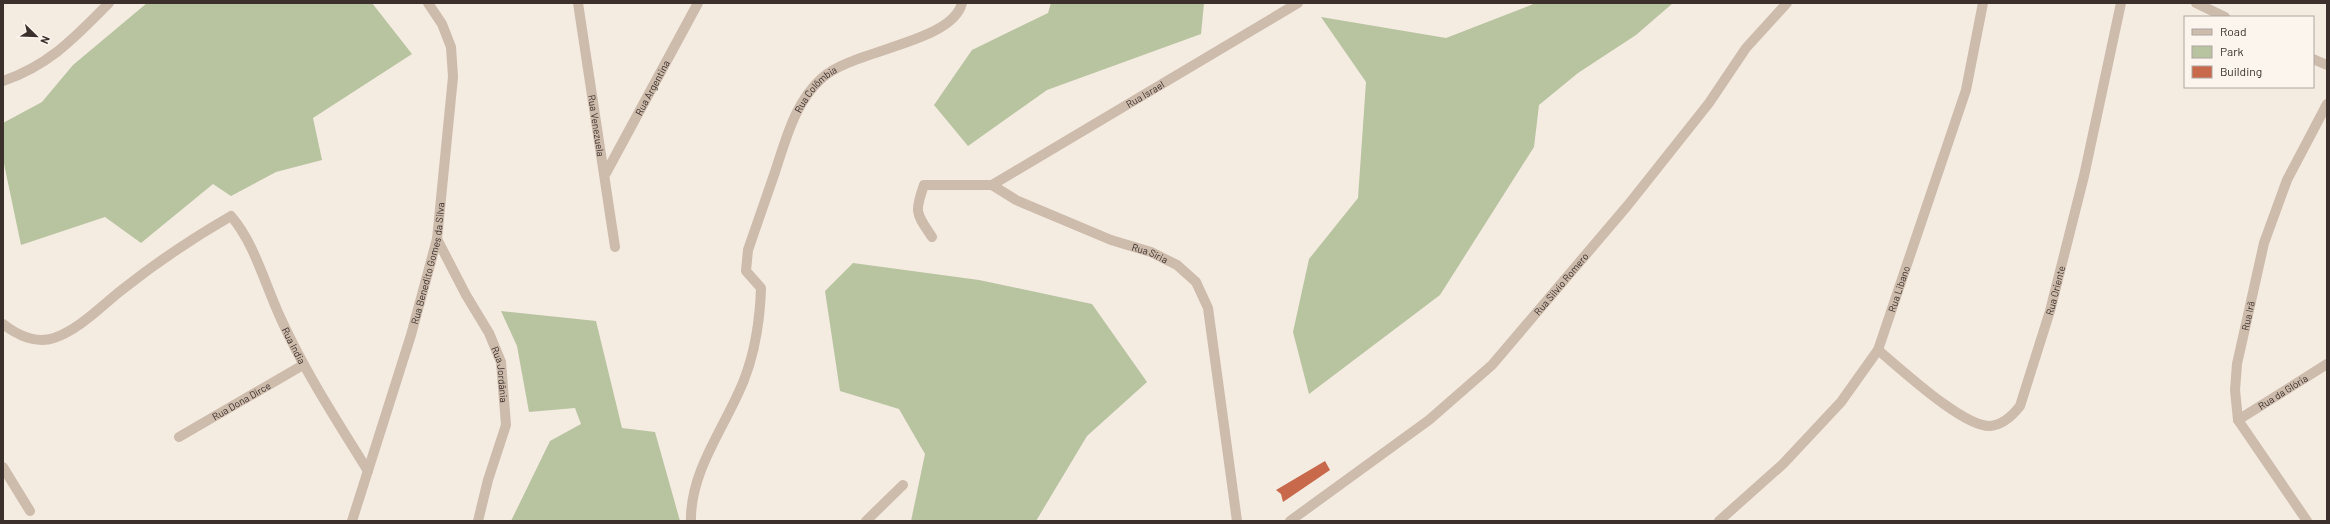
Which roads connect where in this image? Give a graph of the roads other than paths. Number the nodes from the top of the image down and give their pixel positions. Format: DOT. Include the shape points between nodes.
graph roads {
  1 [pos="109,3"];
  2 [pos="428,3"];
  3 [pos="578,3"];
  4 [pos="698,3"];
  5 [pos="962,3"];
  6 [pos="1298,3"];
  7 [pos="1788,3"];
  8 [pos="1983,3"];
  9 [pos="2121,3"];
  10 [pos="2196,3"];
  11 [pos="2223,16"];
  12 [pos="2314,60"];
  13 [pos="2327,66"];
  14 [pos="3,81"];
  15 [pos="2327,104"];
  16 [pos="606,173"];
  17 [pos="992,185"];
  18 [pos="932,237"];
  19 [pos="437,239"];
  20 [pos="615,247"];
  21 [pos="3,324"];
  22 [pos="1878,350"];
  23 [pos="303,364"];
  24 [pos="2327,364"];
  25 [pos="2238,420"];
  26 [pos="179,437"];
  27 [pos="3,467"];
  28 [pos="368,471"];
  29 [pos="903,485"];
  30 [pos="30,511"];
  31 [pos="352,521"];
  32 [pos="478,521"];
  33 [pos="691,521"];
  34 [pos="866,521"];
  35 [pos="1237,521"];
  36 [pos="1290,521"];
  37 [pos="1719,521"];
  38 [pos="2307,521"];
  1 -- 14 [label="street" via="66,46 26,73"];
  2 -- 19 [label="street, Rua Benedito Gomes da Silva" via="442,24 451,48 453,77"];
  3 -- 16 [label="street, Rua Venezuela"];
  4 -- 16 [label="street, Rua Argentina"];
  5 -- 33 [label="street, Rua Colômbia" via="961,9 949,22 932,33 837,66 806,95 791,125 748,250 746,271 761,288 758,320 744,380 693,491"];
  6 -- 17 [label="street, Rua Israel"];
  7 -- 36 [label="street, Rua Silvio Romero" via="1746,48 1709,103 1624,210 1492,365 1428,420"];
  8 -- 22 [label="street, Rua Libano" via="1966,90"];
  9 -- 22 [label="street, Rua Oriente" via="2084,176 2050,311 2020,406 2002,422 1991,426 1975,424 1948,407"];
  10 -- 11 [label="street"];
  12 -- 13 [label="street"];
  15 -- 25 [label="street, Rua Irã" via="2287,180 2264,243 2237,364 2235,390"];
  16 -- 20 [label="street, Rua Venezuela"];
  17 -- 18 [label="street" via="924,185 916,206"];
  17 -- 35 [label="street, Rua Síria" via="1016,200 1111,240 1151,252 1177,265 1196,282 1208,308"];
  19 -- 28 [label="street, Rua Benedito Gomes da Silva" via="411,335"];
  19 -- 32 [label="street, Rua Jordânia" via="489,333 500,362 506,425"];
  21 -- 23 [label="street, Rua India" via="21,335 37,340 53,338 96,312 122,289 199,234 231,216 244,231 280,318"];
  22 -- 37 [label="street, Rua Libano" via="1841,402 1782,464"];
  23 -- 26 [label="street, Rua Dona Dirce"];
  23 -- 28 [label="street, Rua India"];
  24 -- 25 [label="street, Rua da Glória"];
  25 -- 38 [label="street, Rua Irã"];
  27 -- 30 [label="street"];
  28 -- 31 [label="street, Rua Benedito Gomes da Silva"];
  29 -- 34 [label="street"];
}
